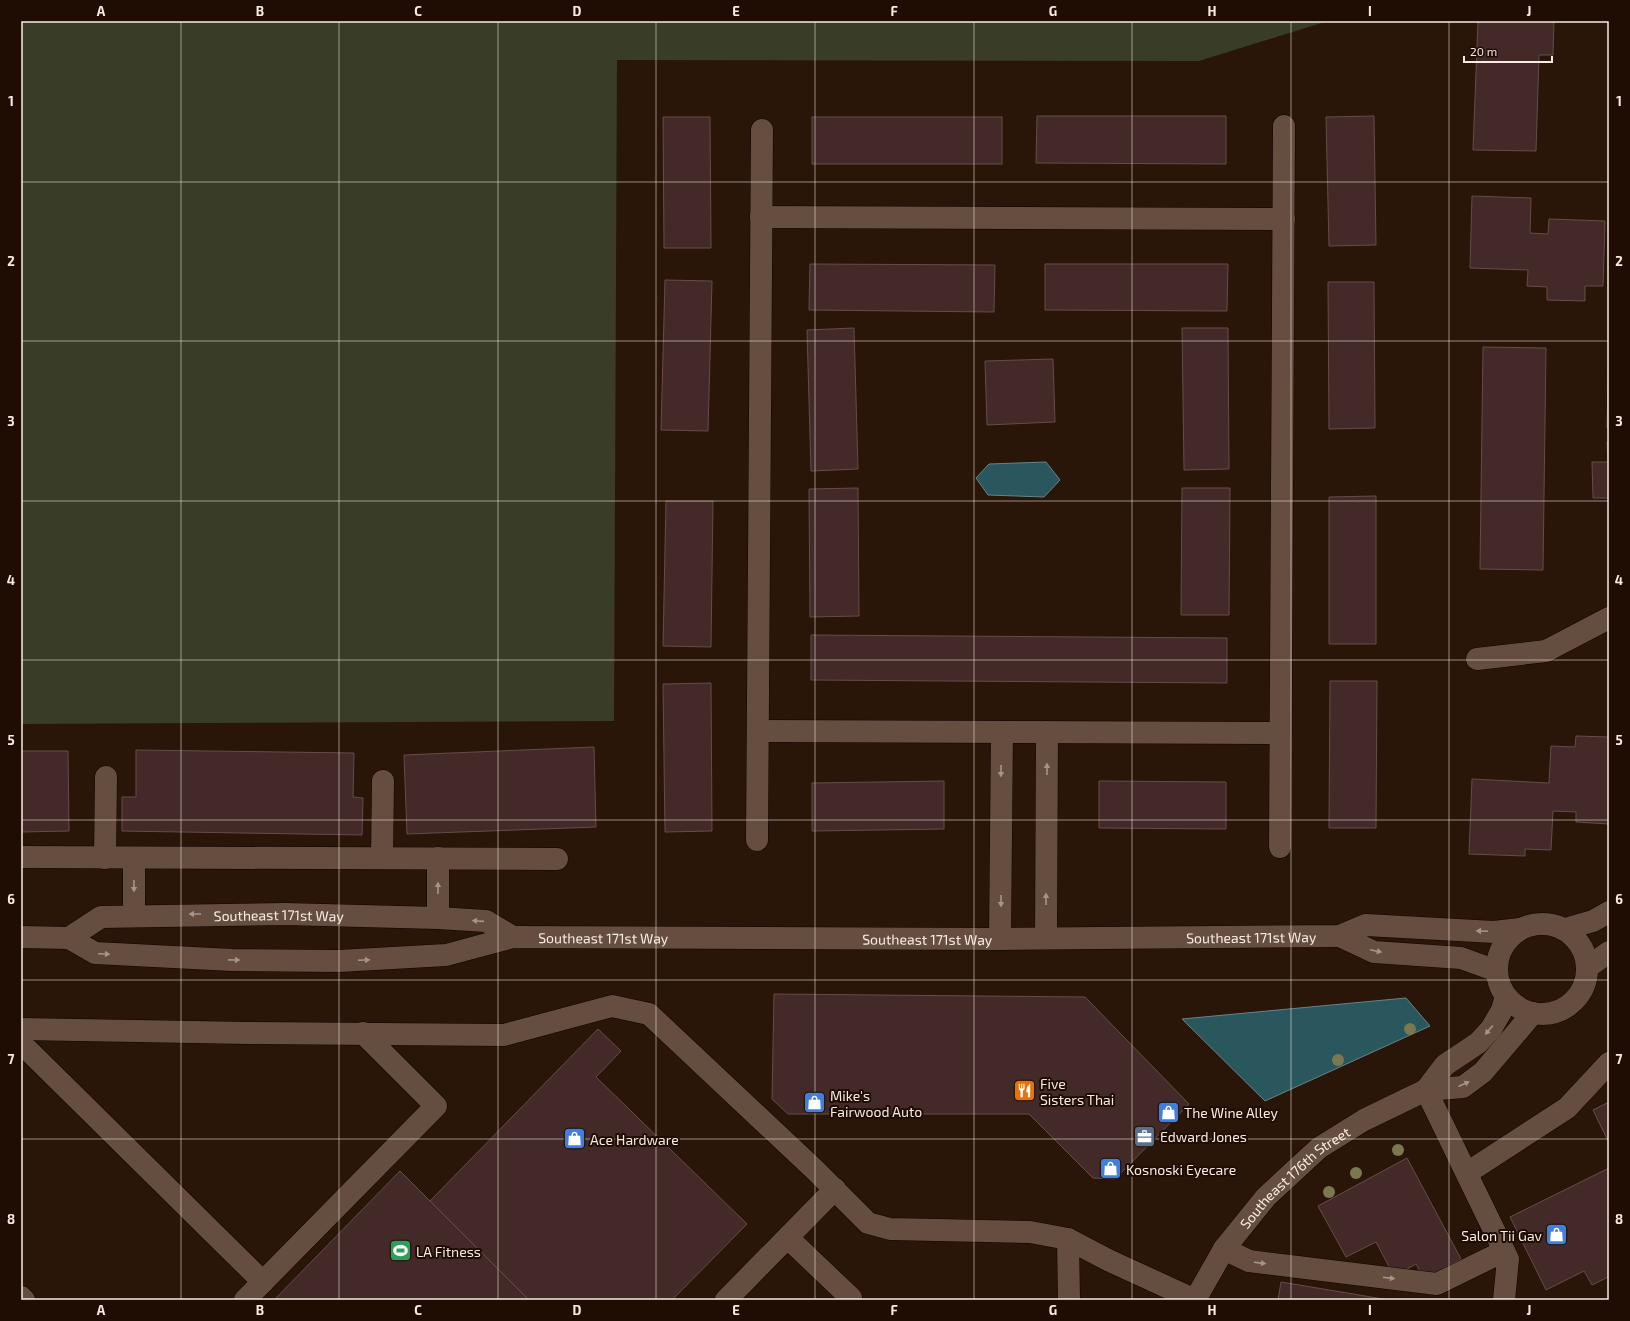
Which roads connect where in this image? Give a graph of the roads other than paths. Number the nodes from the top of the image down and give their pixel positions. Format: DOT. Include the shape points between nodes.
graph roads {
  1 [pos="1284,126"];
  2 [pos="762,130"];
  3 [pos="761,217"];
  4 [pos="1284,219"];
  5 [pos="1609,618"];
  6 [pos="1477,659"];
  7 [pos="758,731"];
  8 [pos="1002,732"];
  9 [pos="1047,732"];
  10 [pos="1280,733"];
  11 [pos="106,777"];
  12 [pos="383,781"];
  13 [pos="758,840"];
  14 [pos="1280,846"];
  15 [pos="21,857"];
  16 [pos="105,858"];
  17 [pos="134,858"];
  18 [pos="382,858"];
  19 [pos="438,858"];
  20 [pos="557,859"];
  21 [pos="1609,912"];
  22 [pos="134,915"];
  23 [pos="438,918"];
  24 [pos="1520,929"];
  25 [pos="1565,929"];
  26 [pos="514,936"];
  27 [pos="1340,936"];
  28 [pos="21,937"];
  29 [pos="69,938"];
  30 [pos="1046,938"];
  31 [pos="1000,939"];
  32 [pos="1609,952"];
  33 [pos="1588,967"];
  34 [pos="1497,971"];
  35 [pos="1506,996"];
  36 [pos="1533,1014"];
  37 [pos="21,1030"];
  38 [pos="363,1033"];
  39 [pos="25,1054"];
  40 [pos="1609,1063"];
  41 [pos="1426,1090"];
  42 [pos="1467,1173"];
  43 [pos="835,1189"];
  44 [pos="788,1238"];
  45 [pos="1068,1239"];
  46 [pos="1224,1249"];
  47 [pos="1504,1251"];
  48 [pos="263,1282"];
  49 [pos="21,1297"];
  50 [pos="24,1300"];
  51 [pos="245,1300"];
  52 [pos="726,1300"];
  53 [pos="851,1300"];
  54 [pos="1069,1300"];
  55 [pos="1195,1300"];
  56 [pos="1504,1300"];
  1 -- 4 [label="street"];
  2 -- 3 [label="street"];
  3 -- 4 [label="street"];
  3 -- 7 [label="street"];
  4 -- 10 [label="street"];
  5 -- 6 [label="street" via="1546,651"];
  7 -- 8 [label="street"];
  7 -- 13 [label="street"];
  8 -- 9 [label="street"];
  8 -- 31 [label="street, one-way"];
  9 -- 10 [label="street"];
  30 -- 9 [label="street, one-way"];
  10 -- 14 [label="street"];
  11 -- 16 [label="street"];
  12 -- 18 [label="street"];
  15 -- 16 [label="street"];
  16 -- 17 [label="street"];
  17 -- 18 [label="street"];
  17 -- 22 [label="street, one-way"];
  18 -- 19 [label="street"];
  19 -- 20 [label="street"];
  23 -- 19 [label="street, one-way"];
  21 -- 25 [label="street" via="1593,921"];
  23 -- 22 [label="street, Southeast 171st Way, one-way" via="285,914"];
  22 -- 29 [label="street, Southeast 171st Way" via="102,917"];
  26 -- 23 [label="street, Southeast 171st Way, one-way" via="486,921"];
  24 -- 25 [label="street" via="1535,924 1550,924"];
  24 -- 27 [label="street, Southeast 171st Way, one-way" via="1494,932 1366,925"];
  24 -- 34 [label="street" via="1508,938 1500,951"];
  25 -- 33 [label="street" via="1577,938"];
  29 -- 26 [label="street, Southeast 171st Way, one-way" via="95,953 232,960 339,961 446,955"];
  26 -- 31 [label="street, Southeast 171st Way"];
  27 -- 30 [label="street, Southeast 171st Way"];
  27 -- 34 [label="street, Southeast 171st Way, one-way" via="1374,952 1461,958"];
  28 -- 29 [label="street, Southeast 171st Way"];
  30 -- 31 [label="street, Southeast 171st Way"];
  32 -- 33 [label="street"];
  33 -- 36 [label="street" via="1581,993 1572,1003 1560,1011"];
  34 -- 35 [label="street" via="1497,978"];
  35 -- 36 [label="street" via="1520,1009"];
  35 -- 41 [label="street, Southeast 176th Street, one-way" via="1502,1010 1491,1029 1478,1043 1445,1065"];
  41 -- 36 [label="street, Southeast 176th Street, one-way" via="1463,1086 1478,1076"];
  37 -- 38 [label="street"];
  37 -- 39 [label="street"];
  38 -- 43 [label="street" via="504,1035 612,1006 649,1014"];
  38 -- 48 [label="street" via="436,1106"];
  39 -- 48 [label="street"];
  40 -- 42 [label="street" via="1566,1108"];
  41 -- 42 [label="street"];
  41 -- 46 [label="street, Southeast 176th Street" via="1364,1120 1319,1148 1266,1197"];
  42 -- 47 [label="street"];
  43 -- 44 [label="street"];
  43 -- 45 [label="street" via="868,1223 890,1230 1030,1232"];
  44 -- 52 [label="street"];
  44 -- 53 [label="street"];
  45 -- 54 [label="street"];
  45 -- 55 [label="street"];
  46 -- 47 [label="street, one-way" via="1249,1261 1437,1284"];
  46 -- 55 [label="street, Southeast 176th Street"];
  47 -- 56 [label="street" via="1508,1259"];
  48 -- 51 [label="street"];
  49 -- 50 [label="street"];
}
